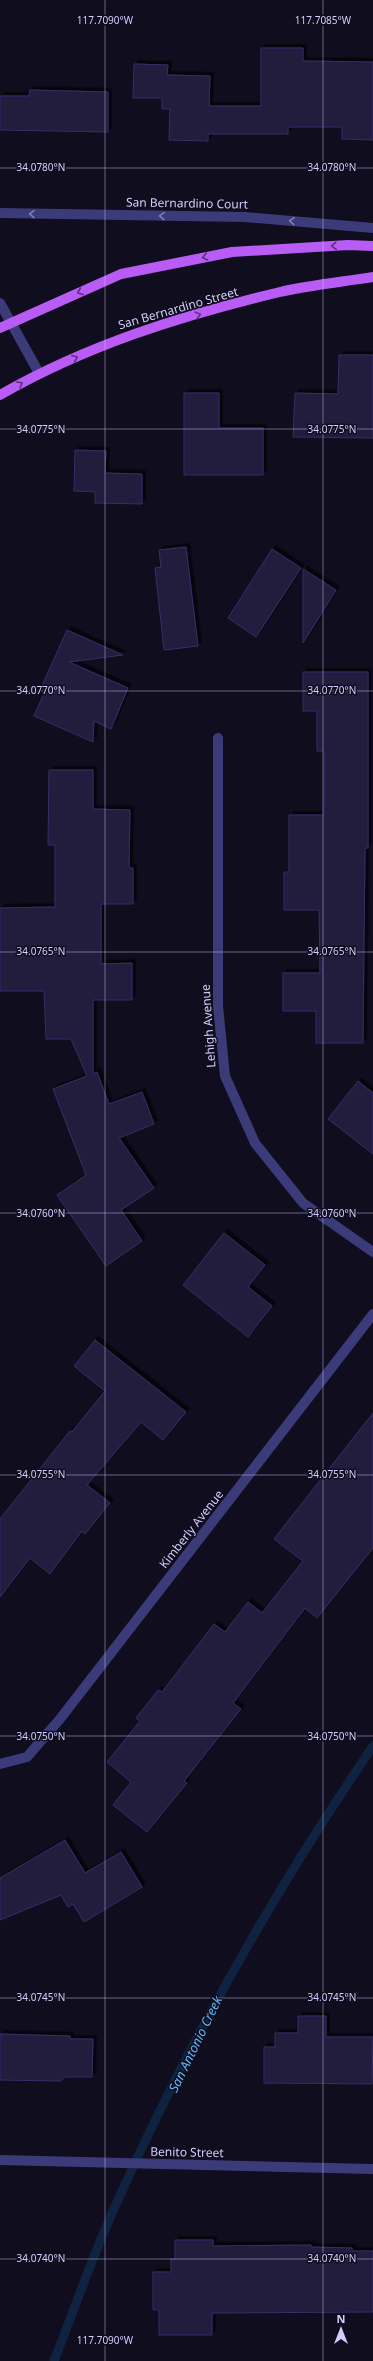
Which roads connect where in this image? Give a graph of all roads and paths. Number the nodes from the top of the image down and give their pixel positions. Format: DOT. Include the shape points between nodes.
graph roads {
  1 [pos="0,213"];
  2 [pos="373,228"];
  3 [pos="373,246"];
  4 [pos="373,277"];
  5 [pos="0,303"];
  6 [pos="11,322"];
  7 [pos="0,328"];
  8 [pos="39,373"];
  9 [pos="0,395"];
  10 [pos="218,738"];
  11 [pos="373,1252"];
  12 [pos="373,1314"];
  13 [pos="0,1764"];
  14 [pos="0,2160"];
  15 [pos="373,2169"];
  2 -- 1 [label="street, San Bernardino Court, one-way" via="245,217"];
  3 -- 6 [label="main road, one-way" via="348,245 232,252 121,274"];
  8 -- 4 [label="main road, San Bernardino Street, one-way" via="136,332 281,292"];
  5 -- 6 [label="street"];
  6 -- 7 [label="main road"];
  6 -- 8 [label="street"];
  9 -- 8 [label="main road, San Bernardino Street, one-way"];
  10 -- 11 [label="street, Lehigh Avenue" via="218,1006 225,1076 255,1143 303,1203"];
  12 -- 13 [label="street, Kimberly Avenue" via="60,1719 27,1756"];
  14 -- 15 [label="street, Benito Street"];
}
